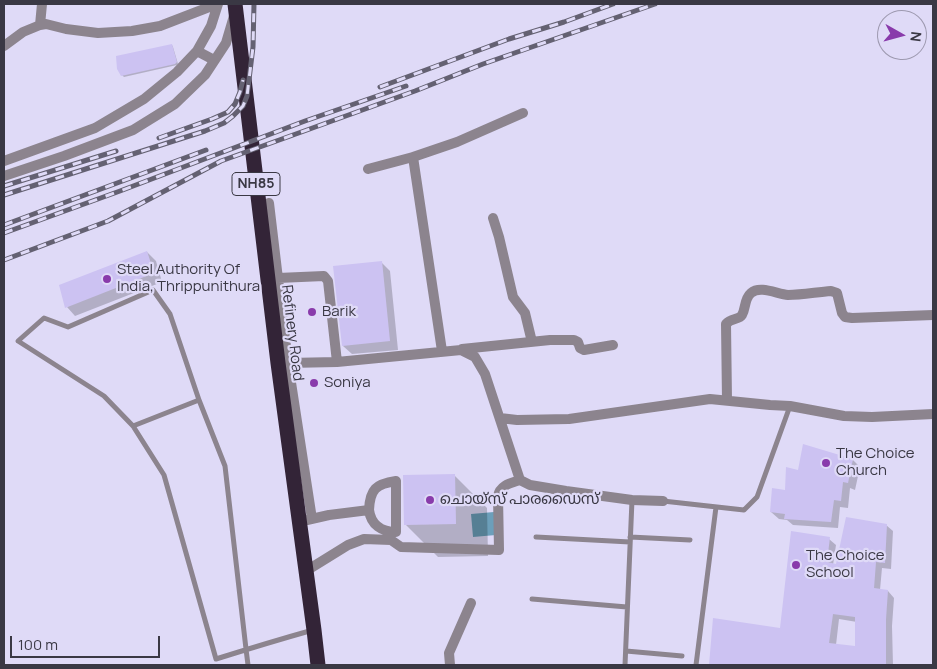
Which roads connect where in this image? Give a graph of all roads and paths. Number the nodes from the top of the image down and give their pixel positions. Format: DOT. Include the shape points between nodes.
graph roads {
  1 [pos="42,4"];
  2 [pos="218,4"];
  3 [pos="237,4"];
  4 [pos="40,25"];
  5 [pos="4,46"];
  6 [pos="196,51"];
  7 [pos="214,60"];
  8 [pos="523,113"];
  9 [pos="413,157"];
  10 [pos="4,161"];
  11 [pos="368,169"];
  12 [pos="4,176"];
  13 [pos="269,204"];
  14 [pos="493,218"];
  15 [pos="278,278"];
  16 [pos="933,315"];
  17 [pos="532,342"];
  18 [pos="613,345"];
  19 [pos="462,350"];
  20 [pos="442,351"];
  21 [pos="337,362"];
  22 [pos="288,363"];
  23 [pos="199,400"];
  24 [pos="727,400"];
  25 [pos="790,406"];
  26 [pos="933,414"];
  27 [pos="500,418"];
  28 [pos="133,426"];
  29 [pos="520,480"];
  30 [pos="632,500"];
  31 [pos="663,501"];
  32 [pos="716,507"];
  33 [pos="369,510"];
  34 [pos="305,520"];
  35 [pos="536,537"];
  36 [pos="630,540"];
  37 [pos="690,540"];
  38 [pos="306,572"];
  39 [pos="532,599"];
  40 [pos="471,603"];
  41 [pos="627,607"];
  42 [pos="314,630"];
  43 [pos="246,649"];
  44 [pos="626,651"];
  45 [pos="682,656"];
  46 [pos="248,665"];
  47 [pos="318,665"];
  48 [pos="450,665"];
  49 [pos="625,665"];
  50 [pos="696,665"];
  1 -- 4 [label="street"];
  2 -- 4 [label="street" via="160,26 132,31 98,33"];
  2 -- 6 [label="street" via="211,26"];
  3 -- 7 [label="street" via="226,43"];
  3 -- 34 [label="highway, Refinery Road / NH85" via="276,354 294,488"];
  4 -- 5 [label="street" via="22,32"];
  6 -- 7 [label="street"];
  6 -- 10 [label="street" via="177,72 144,99 95,128"];
  7 -- 12 [label="street" via="205,75 175,104 133,130"];
  8 -- 9 [label="street" via="458,142"];
  9 -- 11 [label="street"];
  9 -- 20 [label="street"];
  13 -- 15 [label="street"];
  14 -- 17 [label="street" via="513,297 525,313"];
  15 -- 21 [label="street" via="324,276 328,282"];
  15 -- 22 [label="street"];
  16 -- 24 [label="street" via="852,318 845,317 837,293 831,291 788,295 754,291 748,295 740,318 726,324"];
  17 -- 18 [label="street" via="574,340 584,350"];
  17 -- 19 [label="street"];
  19 -- 20 [label="street"];
  19 -- 27 [label="street" via="475,356 482,368"];
  20 -- 21 [label="street"];
  21 -- 22 [label="street"];
  22 -- 34 [label="street"];
  23 -- 28 [label="lane"];
  23 -- 28 [label="lane" via="170,314 153,290 68,327 44,318 18,341 104,396"];
  23 -- 43 [label="lane" via="225,466"];
  24 -- 25 [label="street"];
  24 -- 27 [label="street" via="710,399 569,419"];
  25 -- 26 [label="street" via="844,416"];
  25 -- 32 [label="lane" via="757,497 744,510"];
  27 -- 29 [label="street"];
  28 -- 43 [label="lane" via="164,475 216,659"];
  29 -- 30 [label="street" via="530,485"];
  29 -- 38 [label="street" via="499,491 499,550 401,547 391,540 364,539 348,544"];
  30 -- 31 [label="street"];
  30 -- 36 [label="lane"];
  31 -- 32 [label="lane"];
  32 -- 50 [label="lane"];
  33 -- 33 [label="street" via="370,496 375,488 385,482 396,481 396,532 375,524"];
  33 -- 34 [label="street"];
  34 -- 38 [label="highway, Refinery Road / NH85"];
  35 -- 36 [label="lane"];
  36 -- 37 [label="lane"];
  36 -- 41 [label="lane"];
  38 -- 42 [label="highway, Refinery Road / NH85"];
  39 -- 41 [label="lane"];
  40 -- 48 [label="street" via="449,653"];
  41 -- 44 [label="lane"];
  42 -- 43 [label="lane"];
  42 -- 47 [label="highway, Refinery Road / NH85"];
  43 -- 46 [label="lane"];
  44 -- 45 [label="lane"];
  44 -- 49 [label="lane"];
}
